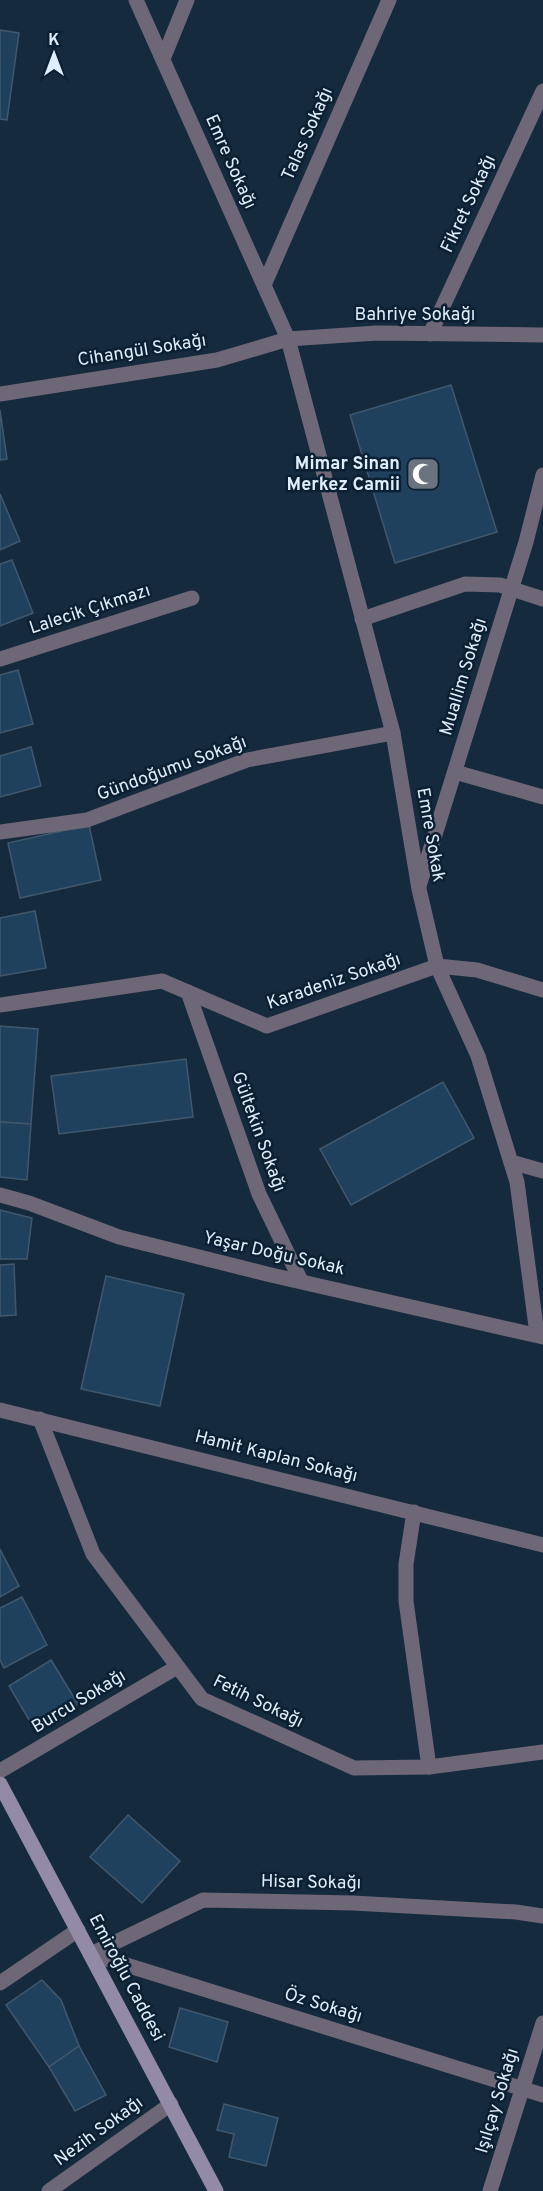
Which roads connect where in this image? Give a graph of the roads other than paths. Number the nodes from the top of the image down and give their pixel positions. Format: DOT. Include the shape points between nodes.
graph roads {
  1 [pos="136,0"];
  2 [pos="187,0"];
  3 [pos="389,0"];
  4 [pos="163,59"];
  5 [pos="543,92"];
  6 [pos="264,285"];
  7 [pos="430,334"];
  8 [pos="543,335"];
  9 [pos="288,339"];
  10 [pos="0,394"];
  11 [pos="543,475"];
  12 [pos="511,589"];
  13 [pos="192,598"];
  14 [pos="543,599"];
  15 [pos="362,619"];
  16 [pos="0,659"];
  17 [pos="393,733"];
  18 [pos="455,772"];
  19 [pos="543,797"];
  20 [pos="0,832"];
  21 [pos="418,889"];
  22 [pos="437,966"];
  23 [pos="543,990"];
  24 [pos="188,992"];
  25 [pos="0,1005"];
  26 [pos="511,1162"];
  27 [pos="543,1171"];
  28 [pos="0,1195"];
  29 [pos="302,1281"];
  30 [pos="540,1335"];
  31 [pos="0,1410"];
  32 [pos="40,1419"];
  33 [pos="414,1512"];
  34 [pos="543,1545"];
  35 [pos="177,1667"];
  36 [pos="543,1752"];
  37 [pos="429,1767"];
  38 [pos="0,1772"];
  39 [pos="0,1784"];
  40 [pos="543,1916"];
  41 [pos="78,1930"];
  42 [pos="91,1954"];
  43 [pos="0,1983"];
  44 [pos="543,2023"];
  45 [pos="523,2089"];
  46 [pos="543,2095"];
  47 [pos="171,2104"];
  48 [pos="49,2191"];
  49 [pos="216,2191"];
  50 [pos="490,2191"];
  1 -- 4 [label="street, Emre Sokağı"];
  2 -- 4 [label="street"];
  3 -- 6 [label="street, Talas Sokağı"];
  4 -- 6 [label="street, Emre Sokağı"];
  5 -- 7 [label="street, Fikret Sokağı"];
  6 -- 9 [label="street, Emre Sokağı"];
  7 -- 8 [label="street, Bahriye Sokağı"];
  7 -- 9 [label="street, Bahriye Sokağı"];
  9 -- 10 [label="street, Cihangül Sokağı" via="217,360"];
  9 -- 15 [label="street, Emre Sokak"];
  11 -- 12 [label="street, Muallim Sokağı"];
  12 -- 14 [label="street"];
  12 -- 15 [label="street" via="465,584"];
  12 -- 18 [label="street, Muallim Sokağı"];
  13 -- 16 [label="street, Lalecik Çıkmazı"];
  15 -- 17 [label="street, Emre Sokak"];
  17 -- 20 [label="street, Gündoğumu Sokağı" via="247,760 87,820"];
  17 -- 21 [label="street, Emre Sokak"];
  18 -- 19 [label="street"];
  18 -- 21 [label="street, Muallim Sokağı"];
  21 -- 22 [label="street, Emre Sokak"];
  22 -- 23 [label="street, Karadeniz Sokağı" via="477,970"];
  22 -- 24 [label="street, Karadeniz Sokağı" via="267,1026"];
  22 -- 26 [label="street, Emre Sokak" via="478,1056"];
  24 -- 25 [label="street, Karadeniz Sokağı" via="162,981"];
  24 -- 29 [label="street, Gültekin Sokağı" via="259,1194"];
  26 -- 27 [label="street"];
  26 -- 30 [label="street, Emre Sokak" via="518,1182"];
  28 -- 29 [label="street, Yaşar Doğu Sokak" via="119,1237"];
  29 -- 30 [label="street, Yaşar Doğu Sokak"];
  31 -- 32 [label="street, Hamit Kaplan Sokağı"];
  32 -- 33 [label="street, Hamit Kaplan Sokağı"];
  32 -- 35 [label="street, Fetih Sokağı" via="93,1554"];
  33 -- 34 [label="street, Hamit Kaplan Sokağı"];
  33 -- 37 [label="street" via="406,1564 406,1601"];
  35 -- 37 [label="street, Fetih Sokağı" via="202,1699 354,1768"];
  35 -- 38 [label="street, Burcu Sokağı"];
  36 -- 37 [label="street, Fetih Sokağı"];
  39 -- 41 [label="street, Emiroğlu Caddesi"];
  40 -- 42 [label="street, Hisar Sokağı" via="353,1903 203,1900"];
  41 -- 42 [label="street, Emiroğlu Caddesi"];
  41 -- 43 [label="street"];
  42 -- 45 [label="street, Öz Sokağı"];
  42 -- 47 [label="street, Emiroğlu Caddesi"];
  44 -- 45 [label="street, Işılçay Sokağı"];
  45 -- 46 [label="street, Öz Sokağı"];
  45 -- 50 [label="street, Işılçay Sokağı"];
  47 -- 48 [label="street, Nezih Sokağı"];
  47 -- 49 [label="street, Emiroğlu Caddesi"];
}
